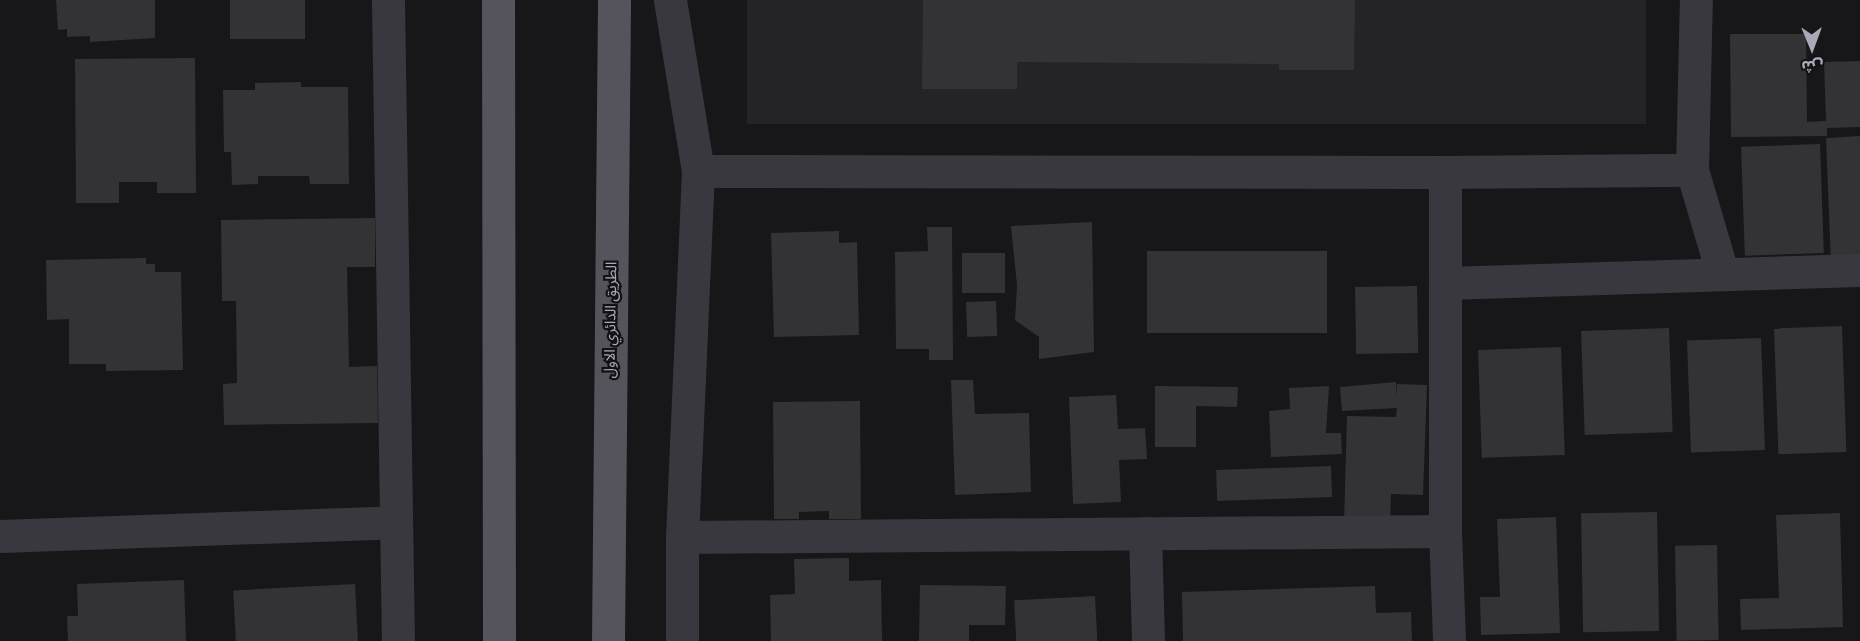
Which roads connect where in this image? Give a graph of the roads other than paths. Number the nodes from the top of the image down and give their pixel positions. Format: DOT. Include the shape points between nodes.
graph roads {
  1 [pos="388,0"];
  2 [pos="498,0"];
  3 [pos="614,0"];
  4 [pos="670,0"];
  5 [pos="1705,1"];
  6 [pos="1692,170"];
  7 [pos="698,171"];
  8 [pos="1445,172"];
  9 [pos="1860,270"];
  10 [pos="1722,272"];
  11 [pos="1445,283"];
  12 [pos="396,522"];
  13 [pos="1445,531"];
  14 [pos="1145,533"];
  15 [pos="0,536"];
  16 [pos="682,537"];
  17 [pos="398,641"];
  18 [pos="500,641"];
  19 [pos="608,641"];
  20 [pos="682,641"];
  21 [pos="1148,641"];
  22 [pos="1449,641"];
  1 -- 12 [label="street"];
  2 -- 18 [label="main road"];
  3 -- 19 [label="main road, الطريق الدائري الاول"];
  4 -- 7 [label="street"];
  5 -- 6 [label="street"];
  6 -- 8 [label="street"];
  6 -- 10 [label="street"];
  7 -- 8 [label="street"];
  7 -- 16 [label="street"];
  8 -- 11 [label="street"];
  9 -- 10 [label="street"];
  10 -- 11 [label="street"];
  11 -- 13 [label="street"];
  12 -- 15 [label="street"];
  12 -- 17 [label="street"];
  13 -- 14 [label="street"];
  13 -- 22 [label="street"];
  14 -- 16 [label="street"];
  14 -- 21 [label="street"];
  16 -- 20 [label="street"];
}
